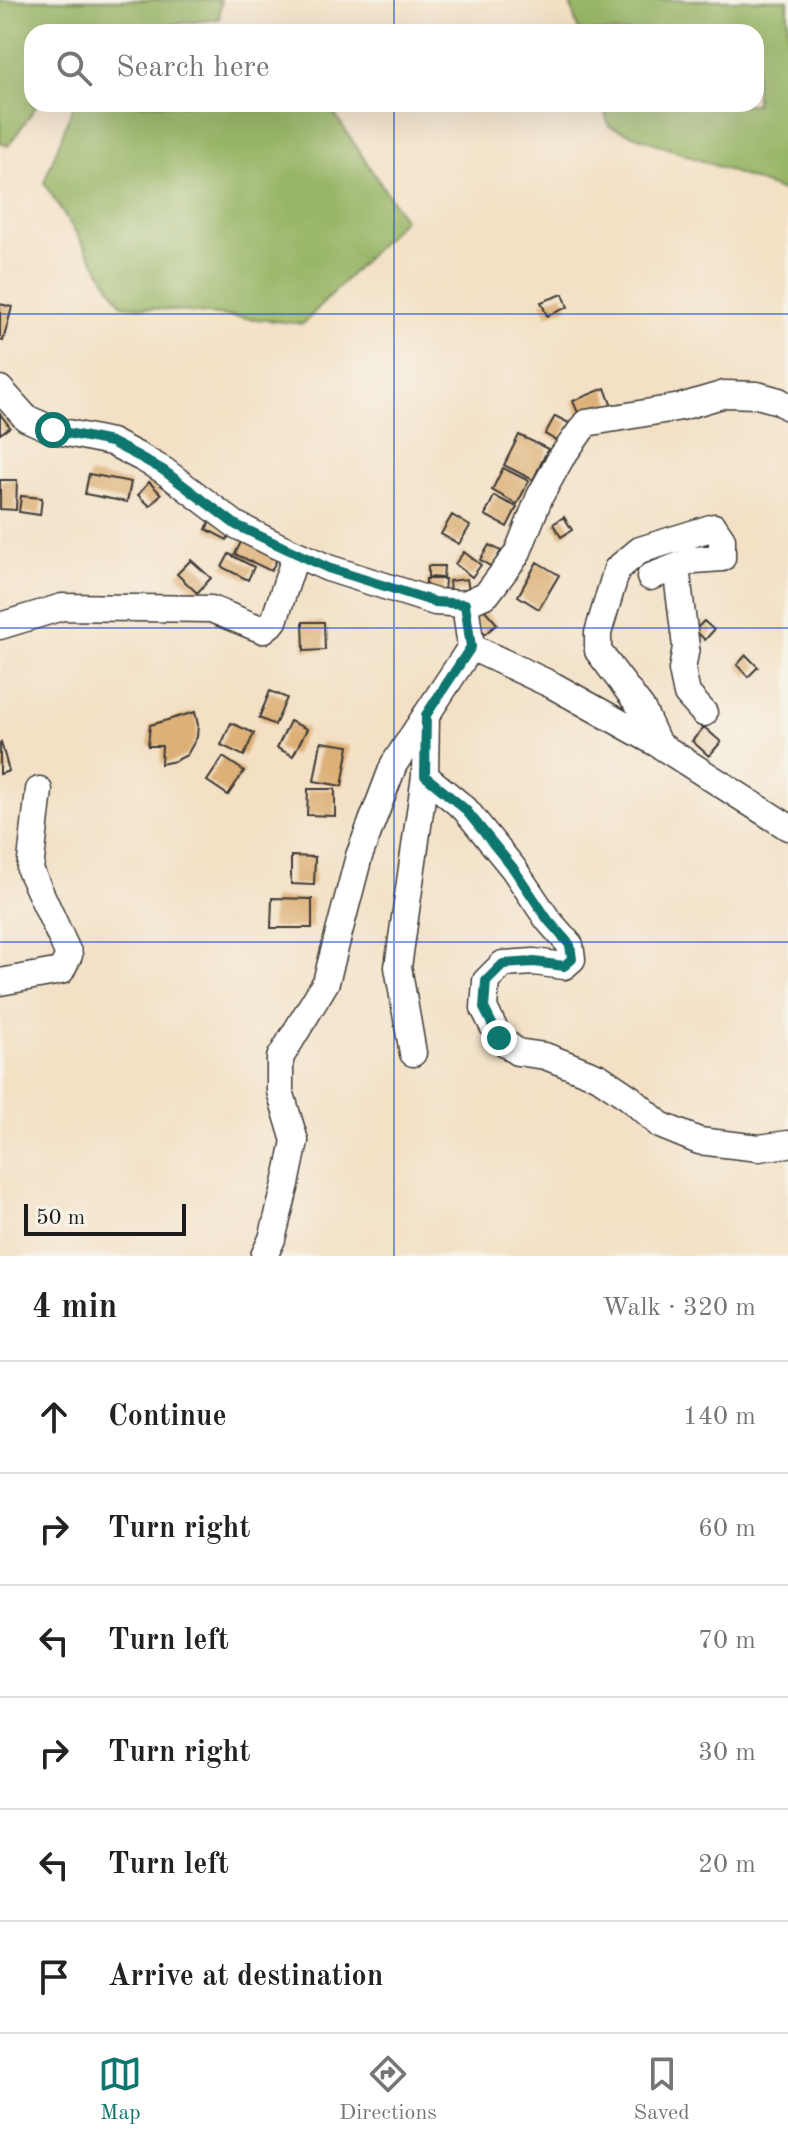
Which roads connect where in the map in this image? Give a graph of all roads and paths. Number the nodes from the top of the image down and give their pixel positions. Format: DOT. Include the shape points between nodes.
graph roads {
  1 [pos="0,389"];
  2 [pos="788,407"];
  3 [pos="296,554"];
  4 [pos="676,567"];
  5 [pos="650,577"];
  6 [pos="465,604"];
  7 [pos="0,626"];
  8 [pos="471,647"];
  9 [pos="704,713"];
  10 [pos="426,715"];
  11 [pos="658,744"];
  12 [pos="425,776"];
  13 [pos="39,790"];
  14 [pos="788,827"];
  15 [pos="0,982"];
  16 [pos="413,1053"];
  17 [pos="788,1144"];
  18 [pos="264,1256"];
  1 -- 3 [label="street" via="26,418 53,430 111,442 163,470 236,525"];
  2 -- 6 [label="street" via="757,395 725,394 586,423 540,496 517,554 487,594"];
  3 -- 6 [label="street" via="435,602"];
  3 -- 7 [label="street" via="274,621 263,630 211,609 62,607"];
  4 -- 5 [label="street"];
  4 -- 9 [label="street" via="686,647 682,670 687,694"];
  4 -- 11 [label="street" via="722,558 722,539 714,527 640,550 617,569 598,633 598,651 642,709"];
  6 -- 8 [label="street"];
  8 -- 10 [label="street"];
  8 -- 11 [label="street"];
  10 -- 12 [label="street"];
  10 -- 18 [label="street" via="380,797 326,982 280,1058 280,1091 295,1141"];
  11 -- 14 [label="street"];
  12 -- 16 [label="street" via="398,967"];
  12 -- 17 [label="street" via="465,809 570,945 572,959 564,966 503,964 486,981 484,1008 499,1038 517,1052 545,1056 599,1077 660,1125 699,1141 759,1148"];
  13 -- 15 [label="street" via="30,870 69,955 61,971"];
}
